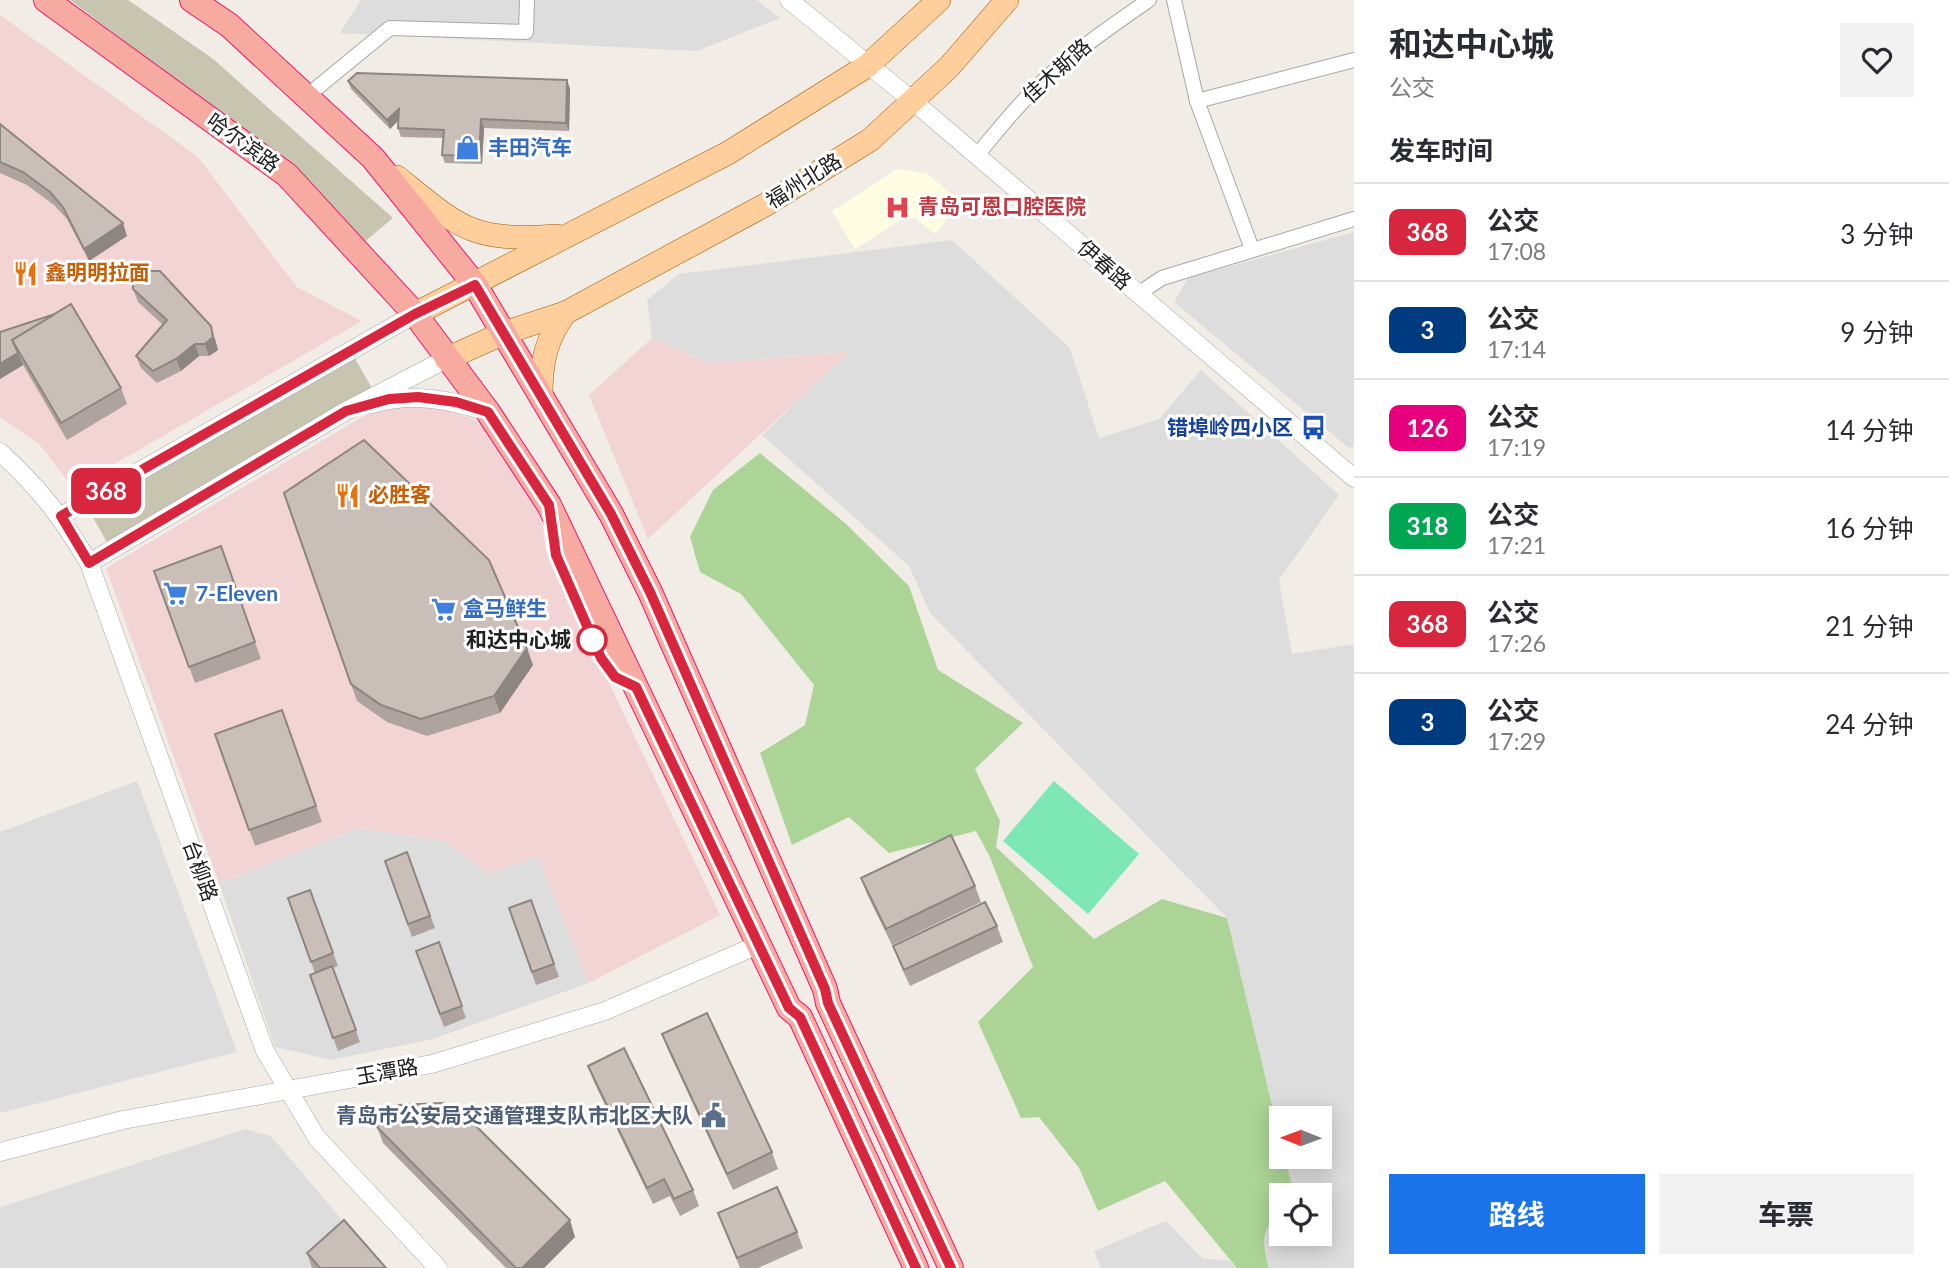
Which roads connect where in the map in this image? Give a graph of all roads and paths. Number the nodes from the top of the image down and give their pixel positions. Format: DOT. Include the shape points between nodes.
graph roads {
  1 [pos="46,0"];
  2 [pos="192,0"];
  3 [pos="527,0"];
  4 [pos="789,0"];
  5 [pos="939,0"];
  6 [pos="1007,0"];
  7 [pos="1149,0"];
  8 [pos="1174,0"];
  9 [pos="1354,60"];
  10 [pos="867,66"];
  11 [pos="307,96"];
  12 [pos="913,101"];
  13 [pos="1197,101"];
  14 [pos="977,155"];
  15 [pos="373,159"];
  16 [pos="1354,219"];
  17 [pos="567,235"];
  18 [pos="1252,249"];
  19 [pos="475,285"];
  20 [pos="1138,294"];
  21 [pos="565,313"];
  22 [pos="415,314"];
  23 [pos="504,333"];
  24 [pos="446,359"];
  25 [pos="541,395"];
  26 [pos="346,411"];
  27 [pos="488,412"];
  28 [pos="0,452"];
  29 [pos="1354,478"];
  30 [pos="61,516"];
  31 [pos="89,563"];
  32 [pos="760,944"];
  33 [pos="287,1089"];
  34 [pos="0,1152"];
  35 [pos="438,1268"];
  36 [pos="916,1268"];
  37 [pos="951,1268"];
  1 -- 22 [label="highway, 哈尔滨路" via="287,175"];
  2 -- 11 [label="highway" via="229,25"];
  3 -- 11 [label="street" via="526,32 390,28"];
  4 -- 10 [label="street, 伊春路"];
  5 -- 10 [label="main road"];
  6 -- 12 [label="main road, 福州北路"];
  7 -- 14 [label="street, 佳木斯路" via="1054,70"];
  8 -- 13 [label="street"];
  9 -- 13 [label="street"];
  10 -- 12 [label="street, 伊春路"];
  10 -- 17 [label="main road" via="728,153"];
  11 -- 15 [label="highway"];
  12 -- 14 [label="street, 伊春路"];
  12 -- 21 [label="main road, 福州北路" via="870,139 765,205"];
  13 -- 18 [label="street"];
  14 -- 20 [label="street, 伊春路"];
  15 -- 17 [label="main road" via="433,209 472,231 524,239"];
  15 -- 19 [label="highway"];
  16 -- 18 [label="street"];
  17 -- 19 [label="main road"];
  18 -- 20 [label="street" via="1162,278"];
  19 -- 22 [label="main road"];
  19 -- 23 [label="highway"];
  20 -- 29 [label="street, 伊春路"];
  21 -- 23 [label="main road, 福州北路"];
  21 -- 25 [label="main road" via="549,335 541,367"];
  22 -- 24 [label="highway, 哈尔滨路"];
  22 -- 30 [label="street"];
  23 -- 24 [label="main road, 福州北路"];
  23 -- 25 [label="highway"];
  24 -- 26 [label="street"];
  24 -- 27 [label="highway"];
  25 -- 37 [label="highway" via="611,514 650,592 828,1003"];
  26 -- 27 [label="street" via="389,399 418,397"];
  26 -- 31 [label="street"];
  27 -- 32 [label="highway" via="549,505"];
  28 -- 30 [label="street, 台柳路"];
  30 -- 31 [label="street, 台柳路"];
  31 -- 33 [label="street, 台柳路" via="265,1051"];
  32 -- 33 [label="street, 玉潭路" via="605,1011 432,1064"];
  32 -- 36 [label="highway" via="789,1008 800,1017"];
  33 -- 34 [label="street, 玉潭路" via="123,1120"];
  33 -- 35 [label="street, 台柳路" via="317,1138"];
}
